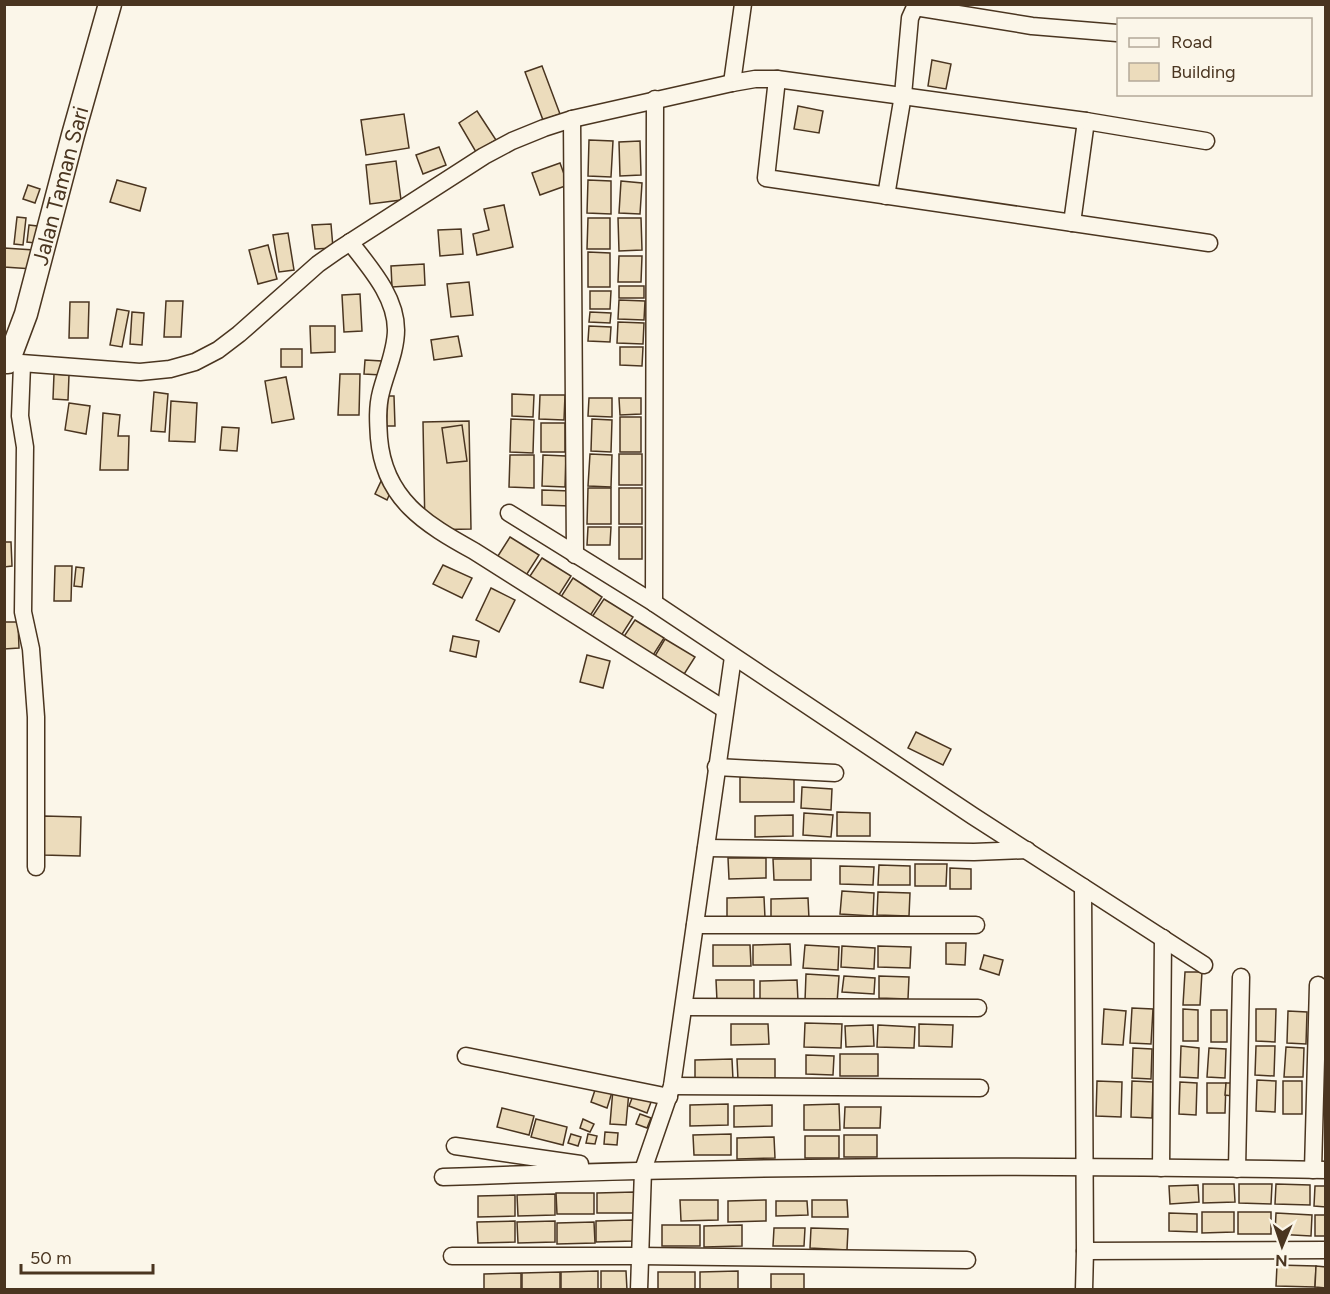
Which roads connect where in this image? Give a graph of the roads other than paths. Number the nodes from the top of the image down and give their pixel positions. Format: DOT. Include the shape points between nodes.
graph roads {
  1 [pos="110,4"];
  2 [pos="743,4"];
  3 [pos="907,6"];
  4 [pos="1117,33"];
  5 [pos="777,78"];
  6 [pos="732,83"];
  7 [pos="903,95"];
  8 [pos="655,99"];
  9 [pos="572,119"];
  10 [pos="1086,120"];
  11 [pos="1206,141"];
  12 [pos="886,196"];
  13 [pos="1072,223"];
  14 [pos="350,242"];
  15 [pos="1209,243"];
  16 [pos="11,363"];
  17 [pos="509,513"];
  18 [pos="575,555"];
  19 [pos="654,603"];
  20 [pos="733,657"];
  21 [pos="724,709"];
  22 [pos="716,767"];
  23 [pos="835,773"];
  24 [pos="706,848"];
  25 [pos="1027,850"];
  26 [pos="36,867"];
  27 [pos="1083,887"];
  28 [pos="695,925"];
  29 [pos="976,925"];
  30 [pos="1163,938"];
  31 [pos="1204,965"];
  32 [pos="1241,977"];
  33 [pos="1317,985"];
  34 [pos="684,1007"];
  35 [pos="978,1008"];
  36 [pos="466,1056"];
  37 [pos="980,1088"];
  38 [pos="670,1091"];
  39 [pos="455,1146"];
  40 [pos="1085,1167"];
  41 [pos="1161,1168"];
  42 [pos="1237,1169"];
  43 [pos="622,1170"];
  44 [pos="643,1170"];
  45 [pos="1319,1170"];
  46 [pos="443,1177"];
  47 [pos="1326,1250"];
  48 [pos="1085,1251"];
  49 [pos="452,1256"];
  50 [pos="639,1256"];
  51 [pos="967,1260"];
  52 [pos="639,1290"];
  53 [pos="1084,1290"];
  1 -- 16 [label="street, Jalan Taman Sari"];
  2 -- 6 [label="street"];
  3 -- 4 [label="street" via="1032,26"];
  3 -- 7 [label="street" via="910,18"];
  5 -- 6 [label="street"];
  5 -- 7 [label="street"];
  5 -- 12 [label="street" via="766,178"];
  6 -- 8 [label="street"];
  7 -- 10 [label="street"];
  7 -- 12 [label="street"];
  8 -- 9 [label="street"];
  8 -- 19 [label="street"];
  9 -- 14 [label="street" via="484,156"];
  9 -- 18 [label="street"];
  10 -- 11 [label="street"];
  10 -- 13 [label="street"];
  12 -- 13 [label="street"];
  13 -- 15 [label="street"];
  14 -- 16 [label="street" via="318,264 232,340 195,362 140,372"];
  14 -- 21 [label="street" via="389,298 394,314 394,346 381,393 378,431 381,458 400,498 435,529"];
  16 -- 26 [label="street" via="25,447 23,612 36,707"];
  17 -- 18 [label="street"];
  18 -- 19 [label="street"];
  19 -- 20 [label="street"];
  20 -- 21 [label="street"];
  20 -- 25 [label="street"];
  21 -- 22 [label="street"];
  22 -- 23 [label="street"];
  22 -- 24 [label="street"];
  24 -- 25 [label="street"];
  24 -- 28 [label="street"];
  25 -- 27 [label="street"];
  27 -- 30 [label="street"];
  27 -- 40 [label="street"];
  28 -- 29 [label="street"];
  28 -- 34 [label="street"];
  30 -- 31 [label="street"];
  30 -- 41 [label="street"];
  32 -- 42 [label="street"];
  33 -- 45 [label="street"];
  34 -- 35 [label="street"];
  34 -- 38 [label="street"];
  36 -- 38 [label="street"];
  37 -- 38 [label="street"];
  38 -- 44 [label="street"];
  39 -- 43 [label="street"];
  40 -- 41 [label="street"];
  40 -- 44 [label="street"];
  40 -- 48 [label="street"];
  41 -- 42 [label="street"];
  42 -- 45 [label="street"];
  43 -- 44 [label="street"];
  43 -- 46 [label="street"];
  44 -- 50 [label="street"];
  47 -- 48 [label="street"];
  48 -- 53 [label="street"];
  49 -- 50 [label="street"];
  50 -- 51 [label="street"];
  50 -- 52 [label="street"];
}
